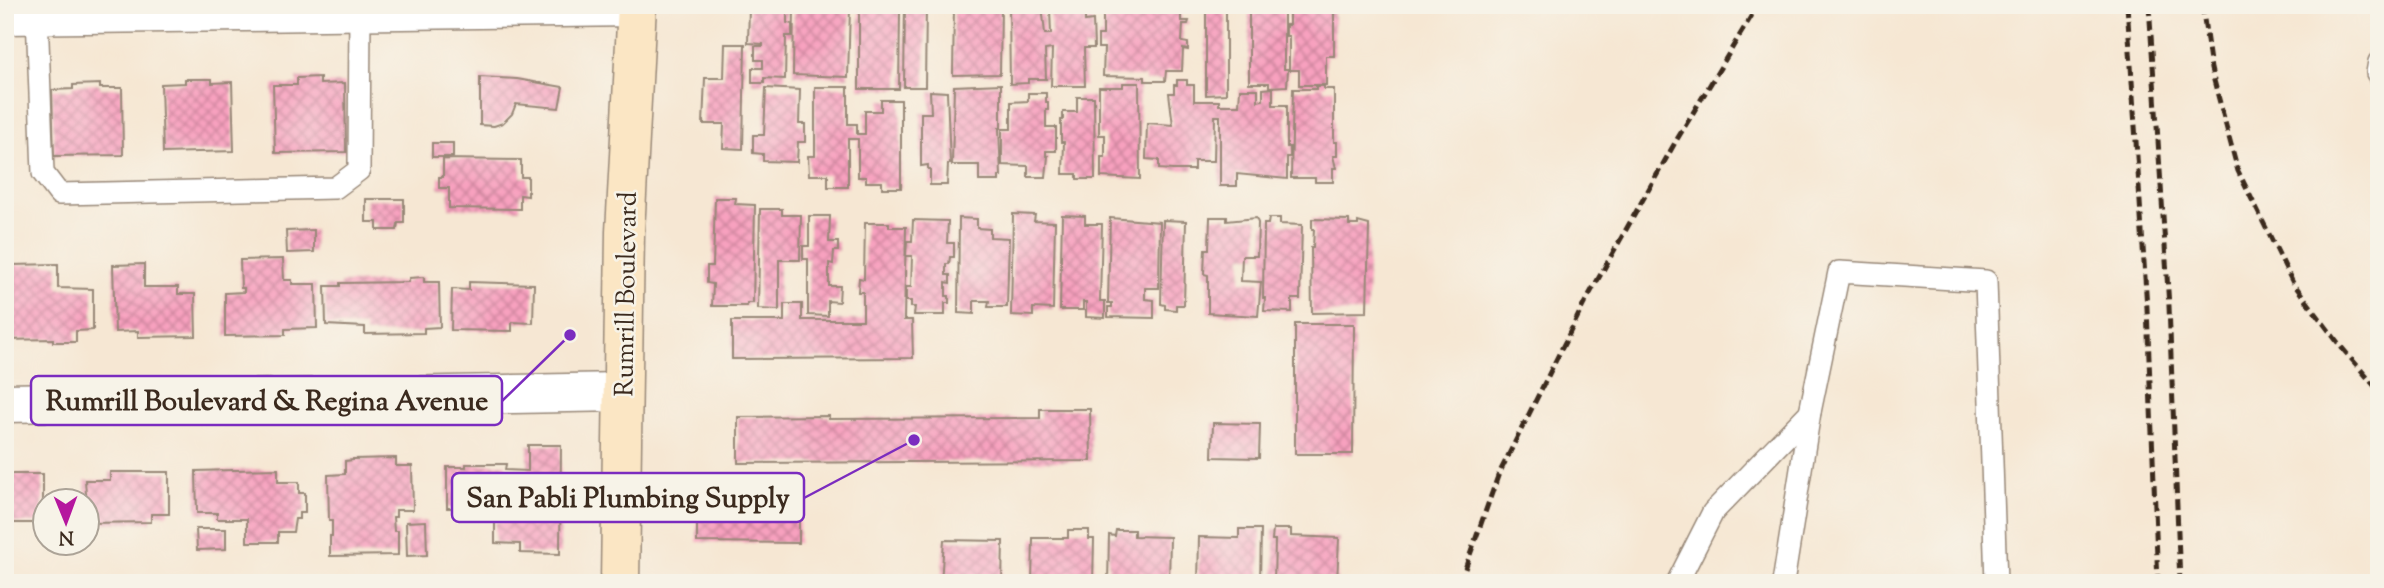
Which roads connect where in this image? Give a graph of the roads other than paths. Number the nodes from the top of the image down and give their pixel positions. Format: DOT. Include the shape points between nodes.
graph roads {
  1 [pos="637,6"];
  2 [pos="360,10"];
  3 [pos="21,15"];
  4 [pos="2379,62"];
  5 [pos="2379,76"];
  6 [pos="622,392"];
  7 [pos="5,402"];
  8 [pos="1810,412"];
  9 [pos="620,583"];
  10 [pos="1677,583"];
  11 [pos="1783,583"];
  12 [pos="1996,583"];
  1 -- 2 [label="street"];
  1 -- 6 [label="main road, Rumrill Boulevard"];
  2 -- 3 [label="street"];
  2 -- 3 [label="lane" via="359,170 335,188 59,194 43,173"];
  4 -- 5 [label="lane"];
  6 -- 7 [label="street"];
  6 -- 9 [label="main road, Rumrill Boulevard"];
  8 -- 10 [label="lane" via="1713,512"];
  8 -- 11 [label="lane"];
  8 -- 12 [label="lane" via="1839,272 1986,281"];
}
